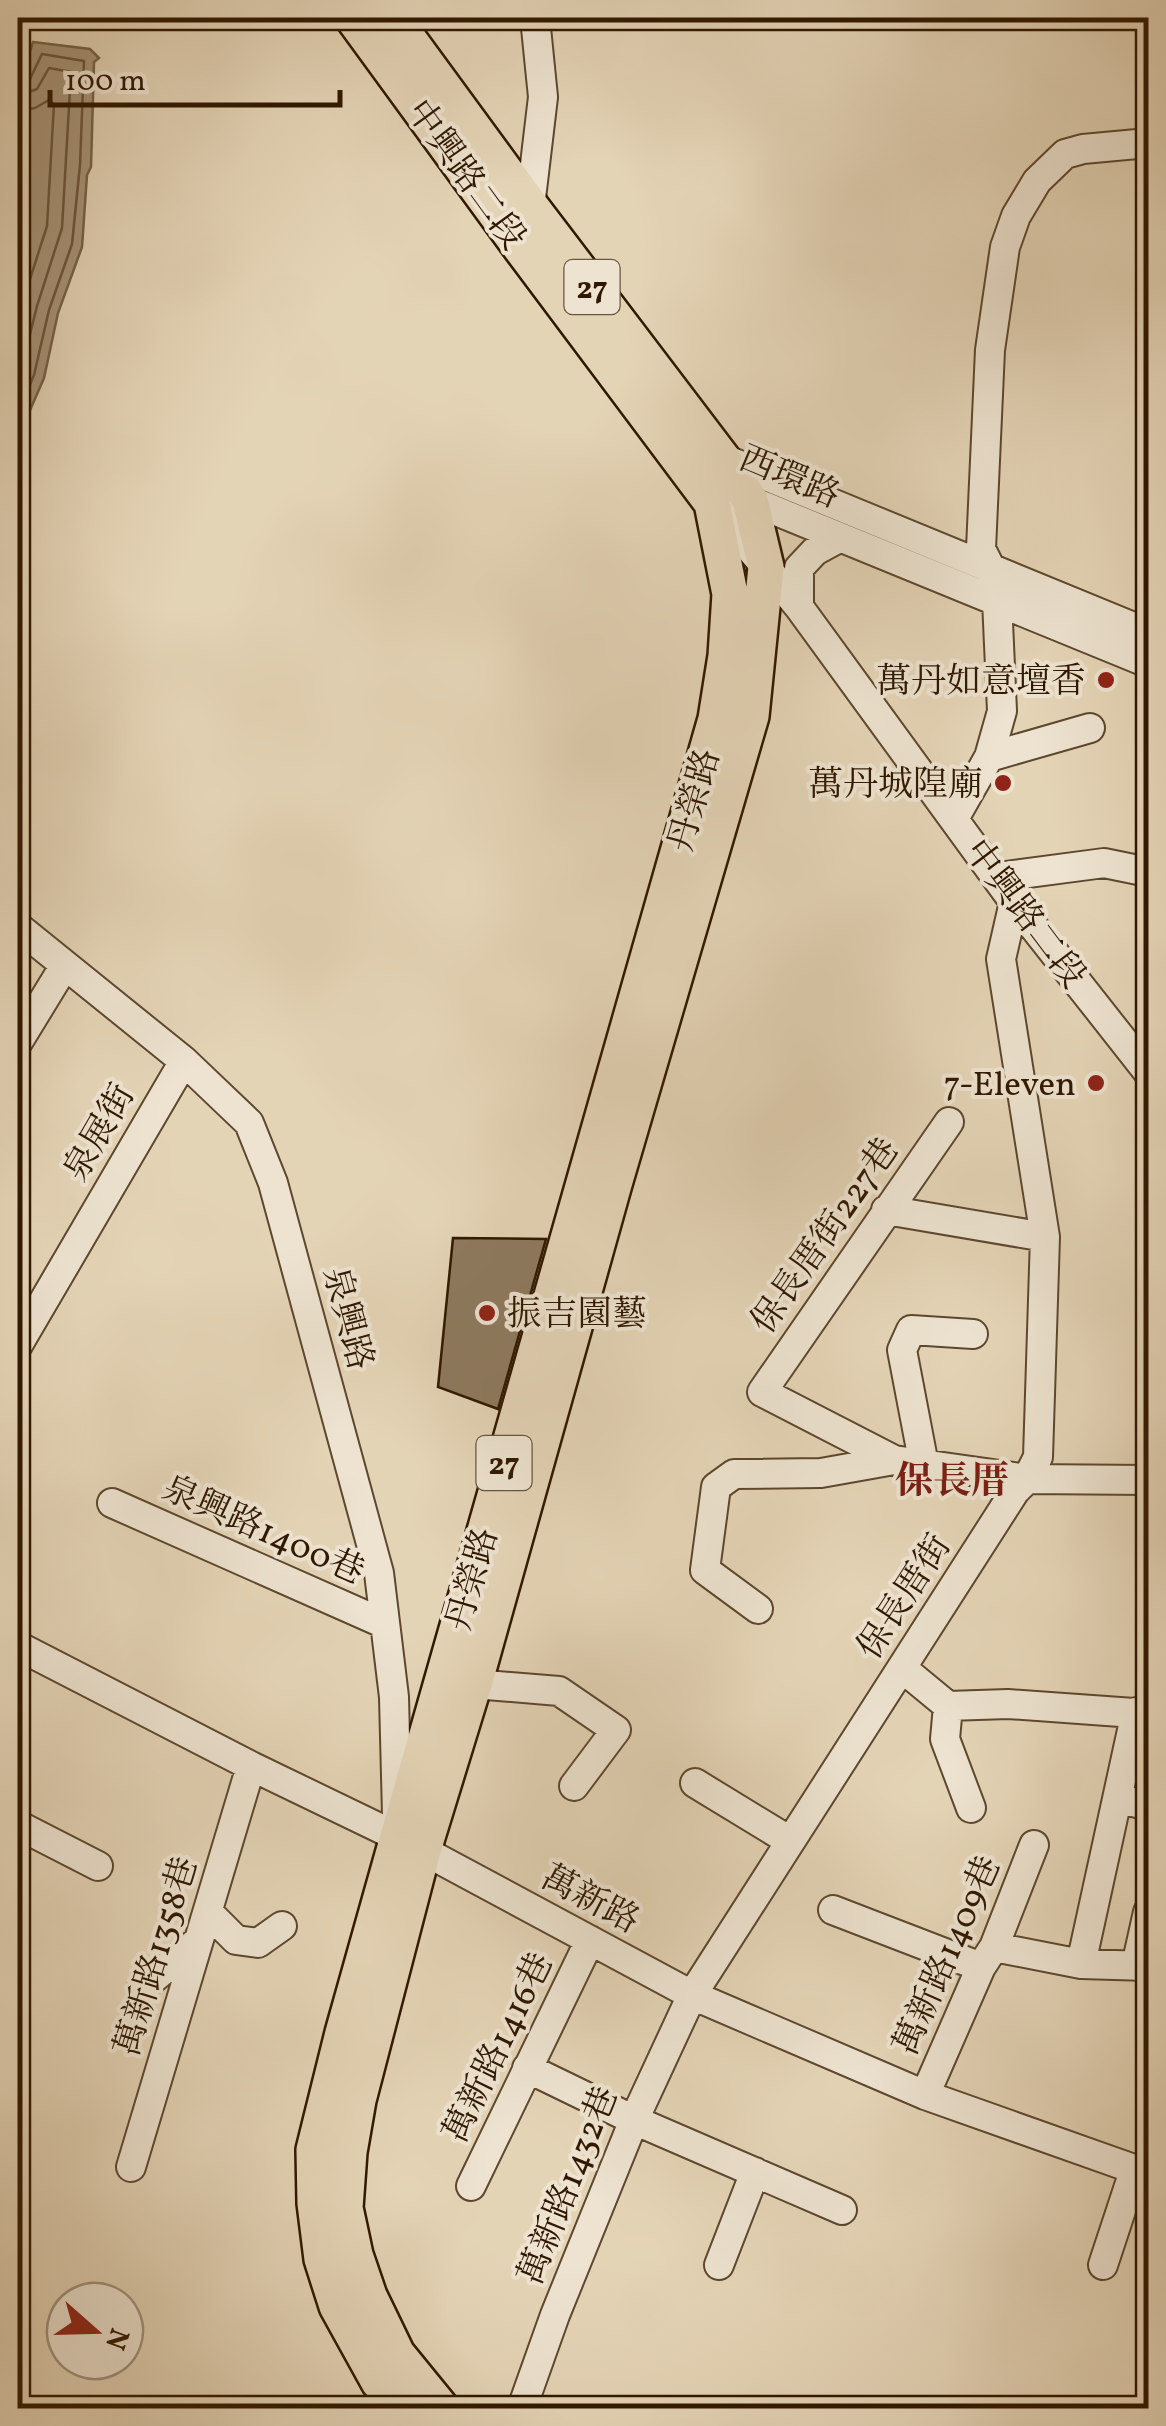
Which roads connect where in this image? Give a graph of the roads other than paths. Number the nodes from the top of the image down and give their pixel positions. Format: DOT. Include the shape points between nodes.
graph roads {
  1 [pos="353,18"];
  2 [pos="394,18"];
  3 [pos="535,18"];
  4 [pos="1148,143"];
  5 [pos="532,208"];
  6 [pos="518,244"];
  7 [pos="709,479"];
  8 [pos="750,500"];
  9 [pos="840,538"];
  10 [pos="766,567"];
  11 [pos="991,569"];
  12 [pos="997,600"];
  13 [pos="799,608"];
  14 [pos="1148,634"];
  15 [pos="1148,663"];
  16 [pos="1090,728"];
  17 [pos="989,757"];
  18 [pos="955,817"];
  19 [pos="1148,872"];
  20 [pos="998,877"];
  21 [pos="1014,902"];
  22 [pos="18,927"];
  23 [pos="65,966"];
  24 [pos="18,1042"];
  25 [pos="184,1061"];
  26 [pos="1148,1072"];
  27 [pos="949,1122"];
  28 [pos="599,1180"];
  29 [pos="886,1210"];
  30 [pos="1044,1237"];
  31 [pos="26,1310"];
  32 [pos="973,1334"];
  33 [pos="18,1345"];
  34 [pos="894,1460"];
  35 [pos="924,1464"];
  36 [pos="1027,1479"];
  37 [pos="1148,1480"];
  38 [pos="112,1502"];
  39 [pos="758,1608"];
  40 [pos="385,1624"];
  41 [pos="19,1653"];
  42 [pos="902,1668"];
  43 [pos="474,1684"];
  44 [pos="948,1706"];
  45 [pos="1142,1713"];
  46 [pos="251,1766"];
  47 [pos="695,1783"];
  48 [pos="574,1786"];
  49 [pos="1118,1798"];
  50 [pos="1148,1806"];
  51 [pos="971,1808"];
  52 [pos="18,1824"];
  53 [pos="790,1841"];
  54 [pos="410,1844"];
  55 [pos="1034,1845"];
  56 [pos="98,1866"];
  57 [pos="832,1910"];
  58 [pos="208,1912"];
  59 [pos="1148,1912"];
  60 [pos="282,1926"];
  61 [pos="199,1940"];
  62 [pos="590,1940"];
  63 [pos="988,1957"];
  64 [pos="1081,1964"];
  65 [pos="1142,1966"];
  66 [pos="142,1988"];
  67 [pos="692,1995"];
  68 [pos="527,2068"];
  69 [pos="925,2094"];
  70 [pos="634,2120"];
  71 [pos="131,2166"];
  72 [pos="755,2172"];
  73 [pos="1141,2172"];
  74 [pos="471,2186"];
  75 [pos="842,2210"];
  76 [pos="1103,2264"];
  77 [pos="719,2265"];
  78 [pos="401,2408"];
  79 [pos="441,2408"];
  80 [pos="522,2408"];
  1 -- 6 [label="main road, 中興路二段 / 27"];
  2 -- 5 [label="main road, 中興路二段 / 27"];
  3 -- 5 [label="street" via="544,97"];
  4 -- 11 [label="street" via="1065,154 1037,182 1004,246 990,350 981,549"];
  5 -- 6 [label="street"];
  5 -- 7 [label="main road, 中興路二段 / 27"];
  6 -- 7 [label="main road, 中興路二段 / 27"];
  7 -- 8 [label="main road, 中興路二段 / 27"];
  7 -- 10 [label="street, 中興路二段"];
  7 -- 11 [label="street, 西環路"];
  7 -- 28 [label="main road, 丹榮路 / 27" via="730,594 716,720"];
  8 -- 9 [label="street, 西環路"];
  8 -- 10 [label="main road, 中興路二段 / 27"];
  9 -- 12 [label="street, 西環路"];
  9 -- 13 [label="street" via="800,568"];
  10 -- 13 [label="street, 中興路二段"];
  10 -- 28 [label="main road, 丹榮路 / 27" via="751,716"];
  11 -- 12 [label="street"];
  11 -- 14 [label="street, 西環路"];
  12 -- 15 [label="street, 西環路"];
  12 -- 17 [label="street" via="1002,711"];
  13 -- 18 [label="street, 中興路二段"];
  16 -- 17 [label="street"];
  17 -- 18 [label="street"];
  18 -- 20 [label="street, 中興路二段"];
  19 -- 20 [label="street" via="1104,863"];
  20 -- 21 [label="street, 中興路二段"];
  21 -- 26 [label="street, 中興路二段"];
  21 -- 30 [label="street, 保長厝街" via="1002,960"];
  22 -- 23 [label="street, 泉興路"];
  23 -- 24 [label="street"];
  23 -- 25 [label="street, 泉興路"];
  25 -- 31 [label="street, 泉展街"];
  25 -- 40 [label="street, 泉興路" via="249,1124 272,1183 379,1572"];
  27 -- 29 [label="street, 保長厝街227巷"];
  28 -- 43 [label="main road, 丹榮路 / 27"];
  28 -- 54 [label="main road, 丹榮路 / 27"];
  29 -- 30 [label="street"];
  29 -- 34 [label="street, 保長厝街227巷" via="762,1392"];
  30 -- 36 [label="street, 保長厝街" via="1038,1457"];
  31 -- 33 [label="street, 泉展街"];
  32 -- 35 [label="street" via="911,1330 902,1350"];
  34 -- 35 [label="street"];
  34 -- 39 [label="street" via="821,1473 734,1474 716,1487 705,1570"];
  35 -- 36 [label="street"];
  36 -- 37 [label="street"];
  36 -- 42 [label="street, 保長厝街"];
  38 -- 40 [label="street, 泉興路1400巷"];
  40 -- 54 [label="street, 泉興路"];
  41 -- 46 [label="street, 萬新路"];
  42 -- 44 [label="street"];
  42 -- 53 [label="street, 保長厝街"];
  43 -- 48 [label="street" via="560,1691 616,1730"];
  43 -- 54 [label="main road, 丹榮路 / 27"];
  44 -- 45 [label="street"];
  44 -- 51 [label="street" via="945,1738"];
  45 -- 49 [label="street"];
  46 -- 54 [label="street, 萬新路"];
  46 -- 58 [label="street, 萬新路1358巷"];
  47 -- 53 [label="street"];
  49 -- 50 [label="street"];
  49 -- 64 [label="street"];
  52 -- 56 [label="street"];
  53 -- 67 [label="street, 保長厝街"];
  54 -- 62 [label="street, 萬新路"];
  54 -- 78 [label="main road, 丹榮路 / 27" via="314,2150 322,2259 337,2306"];
  54 -- 79 [label="main road, 丹榮路 / 27" via="358,2100 345,2208 369,2296 397,2354"];
  55 -- 63 [label="street, 萬新路1409巷"];
  57 -- 63 [label="street"];
  58 -- 60 [label="street" via="236,1940 258,1944"];
  58 -- 61 [label="street, 萬新路1358巷"];
  59 -- 65 [label="street"];
  61 -- 66 [label="street"];
  61 -- 71 [label="street, 萬新路1358巷"];
  62 -- 67 [label="street, 萬新路"];
  62 -- 68 [label="street, 萬新路1416巷"];
  63 -- 64 [label="street"];
  63 -- 69 [label="street, 萬新路1409巷"];
  64 -- 65 [label="street"];
  67 -- 69 [label="street, 萬新路"];
  67 -- 70 [label="street, 萬新路1432巷"];
  68 -- 70 [label="street"];
  68 -- 74 [label="street, 萬新路1416巷"];
  69 -- 73 [label="street, 萬新路"];
  70 -- 72 [label="street"];
  70 -- 80 [label="street, 萬新路1432巷"];
  72 -- 75 [label="street"];
  72 -- 77 [label="street"];
  73 -- 76 [label="street"];
}
